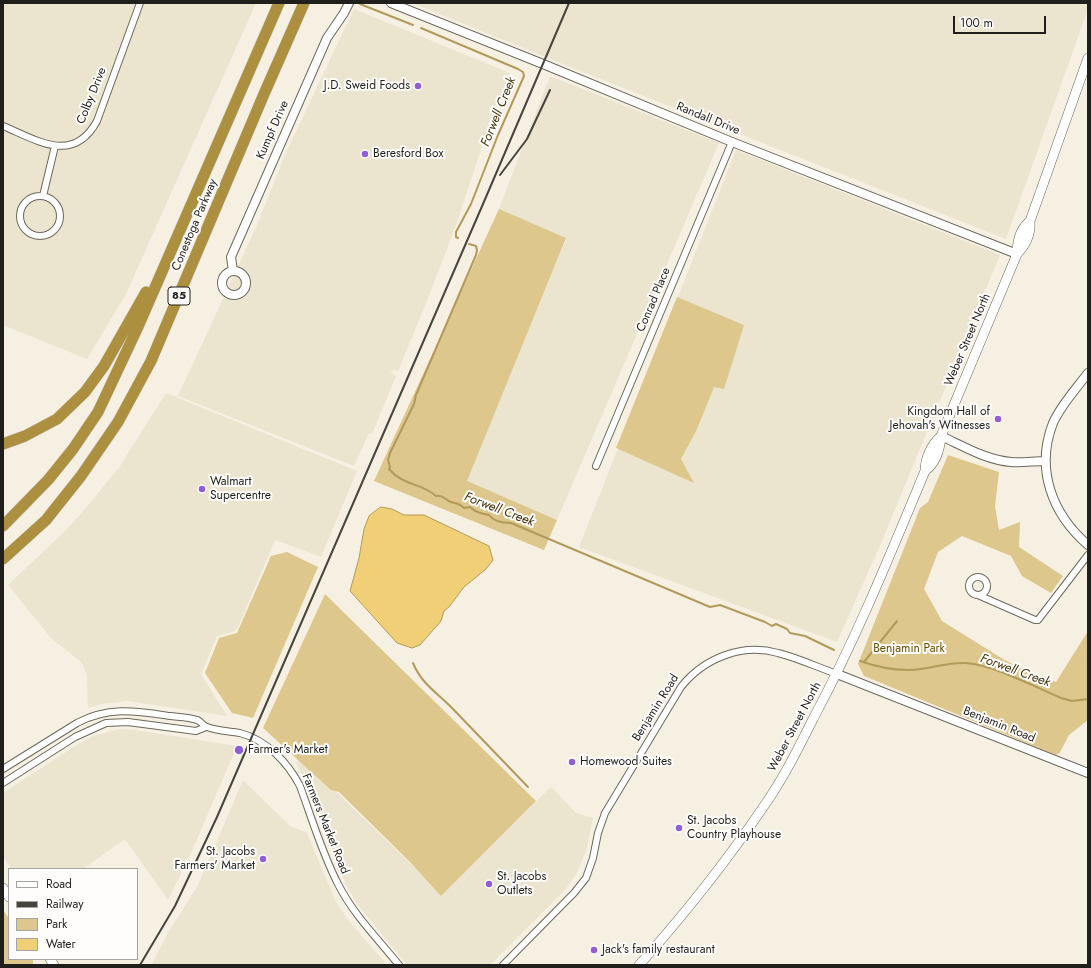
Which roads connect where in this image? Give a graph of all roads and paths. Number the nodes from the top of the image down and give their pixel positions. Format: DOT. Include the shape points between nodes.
graph roads {
  1 [pos="140,3"];
  2 [pos="279,3"];
  3 [pos="304,3"];
  4 [pos="349,3"];
  5 [pos="392,3"];
  6 [pos="1088,58"];
  7 [pos="3,126"];
  8 [pos="732,142"];
  9 [pos="55,146"];
  10 [pos="43,196"];
  11 [pos="175,242"];
  12 [pos="1016,254"];
  13 [pos="232,271"];
  14 [pos="1088,373"];
  15 [pos="941,436"];
  16 [pos="3,444"];
  17 [pos="1045,461"];
  18 [pos="596,466"];
  19 [pos="3,526"];
  20 [pos="1088,545"];
  21 [pos="1088,555"];
  22 [pos="3,559"];
  23 [pos="978,595"];
  24 [pos="837,674"];
  25 [pos="206,727"];
  26 [pos="3,769"];
  27 [pos="1088,773"];
  28 [pos="3,783"];
  29 [pos="399,965"];
  30 [pos="503,965"];
  31 [pos="639,965"];
  1 -- 9 [label="street, Colby Drive" via="97,121 91,131 75,144"];
  2 -- 11 [label="highway, Conestoga Parkway / 85"];
  3 -- 22 [label="highway, Conestoga Parkway / 85" via="151,361 129,402 81,476 46,520"];
  4 -- 13 [label="street, Kumpf Drive" via="327,38 255,201 231,257"];
  5 -- 8 [label="street, Randall Drive"];
  6 -- 12 [label="main road, Weber Street North" via="1030,221 1030,232 1024,246"];
  7 -- 9 [label="street, Colby Drive"];
  8 -- 12 [label="street, Randall Drive"];
  8 -- 18 [label="street, Conrad Place"];
  9 -- 10 [label="street"];
  10 -- 10 [label="street" via="28,200 20,215 22,225 36,236 50,233 58,226 60,219 57,205"];
  11 -- 16 [label="highway" via="104,366 85,392 57,419"];
  11 -- 19 [label="highway, Conestoga Parkway / 85" via="98,412 48,480"];
  12 -- 15 [label="main road, Weber Street North"];
  14 -- 17 [label="street" via="1064,404 1053,424"];
  15 -- 17 [label="street" via="979,454 1002,461"];
  15 -- 24 [label="main road, Weber Street North" via="931,449 925,471"];
  17 -- 20 [label="street" via="1056,506"];
  21 -- 23 [label="street" via="1038,620"];
  24 -- 27 [label="street, Benjamin Road"];
  24 -- 30 [label="street, Benjamin Road" via="778,653 759,650 742,651 718,658 693,674 682,687 605,813 586,878"];
  24 -- 31 [label="main road, Weber Street North" via="795,755 765,805 673,928"];
  25 -- 26 [label="street, Farmers Market Road" via="198,720 154,713 128,710 105,712 77,723"];
  25 -- 28 [label="street, Farmers Market Road" via="196,731 128,722 106,724 74,737"];
  25 -- 29 [label="street, Farmers Market Road" via="251,737 267,746 286,764 300,786 338,885 364,923"];
}
